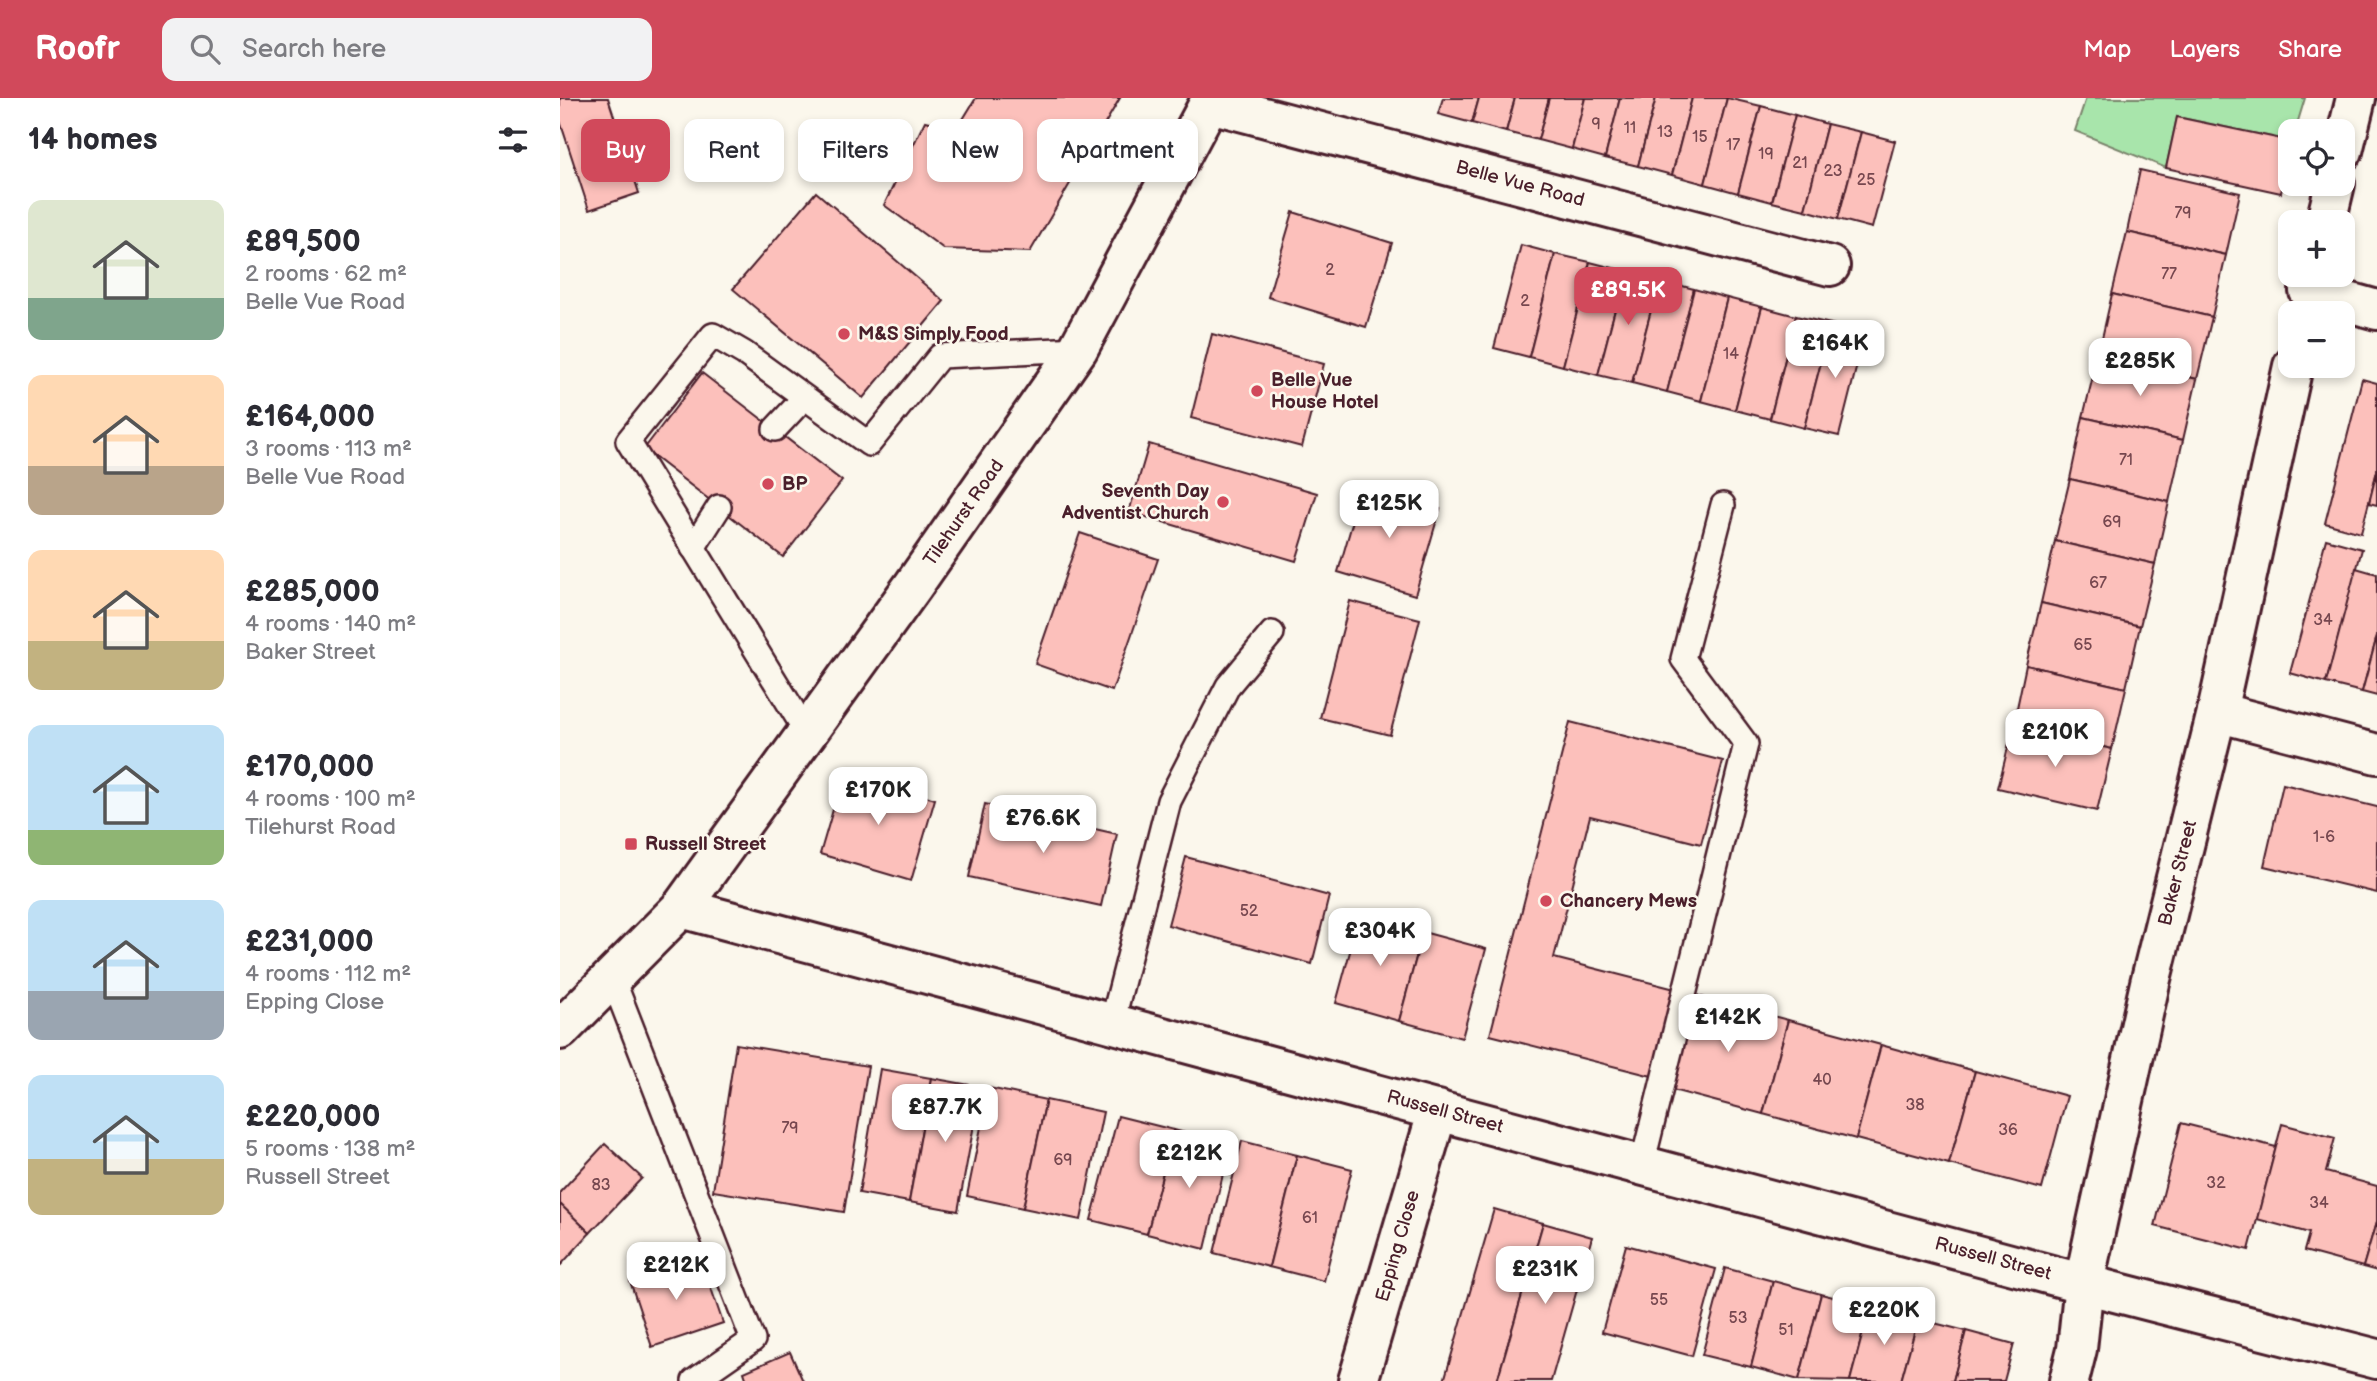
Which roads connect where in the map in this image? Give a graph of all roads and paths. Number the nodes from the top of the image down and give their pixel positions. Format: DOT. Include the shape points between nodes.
graph roads {
  1 [pos="2356,98"];
  2 [pos="1211,100"];
  3 [pos="2351,119"];
  4 [pos="1830,266"];
  5 [pos="2309,293"];
  6 [pos="2377,310"];
  7 [pos="1078,349"];
  8 [pos="2290,378"];
  9 [pos="804,398"];
  10 [pos="775,429"];
  11 [pos="1723,505"];
  12 [pos="719,507"];
  13 [pos="693,548"];
  14 [pos="1272,633"];
  15 [pos="2217,712"];
  16 [pos="807,733"];
  17 [pos="2377,754"];
  18 [pos="681,908"];
  19 [pos="612,977"];
  20 [pos="1112,1023"];
  21 [pos="560,1030"];
  22 [pos="1438,1110"];
  23 [pos="1642,1165"];
  24 [pos="2084,1283"];
  25 [pos="2377,1359"];
  26 [pos="694,1381"];
  27 [pos="1358,1381"];
  28 [pos="2069,1381"];
  1 -- 3 [label="street"];
  2 -- 4 [label="street, Belle Vue Road"];
  2 -- 7 [label="street, Tilehurst Road"];
  5 -- 6 [label="street"];
  7 -- 9 [label="lane" via="940,356 869,444"];
  7 -- 16 [label="street, Tilehurst Road"];
  8 -- 15 [label="street, Baker Street"];
  9 -- 10 [label="lane"];
  9 -- 13 [label="lane" via="713,335 628,441"];
  11 -- 23 [label="lane" via="1683,659 1746,744"];
  12 -- 13 [label="lane"];
  13 -- 16 [label="lane"];
  14 -- 20 [label="lane" via="1228,686 1169,801"];
  15 -- 17 [label="street"];
  15 -- 24 [label="street, Baker Street" via="2150,983"];
  16 -- 18 [label="street, Tilehurst Road"];
  18 -- 19 [label="street"];
  18 -- 20 [label="street, Russell Street"];
  19 -- 21 [label="street"];
  19 -- 26 [label="lane" via="753,1340"];
  20 -- 22 [label="street, Russell Street"];
  22 -- 23 [label="street, Russell Street"];
  22 -- 27 [label="street, Epping Close"];
  23 -- 24 [label="street, Russell Street"];
  24 -- 25 [label="street, Russell Street"];
  24 -- 28 [label="street, Baker Street"];
}
